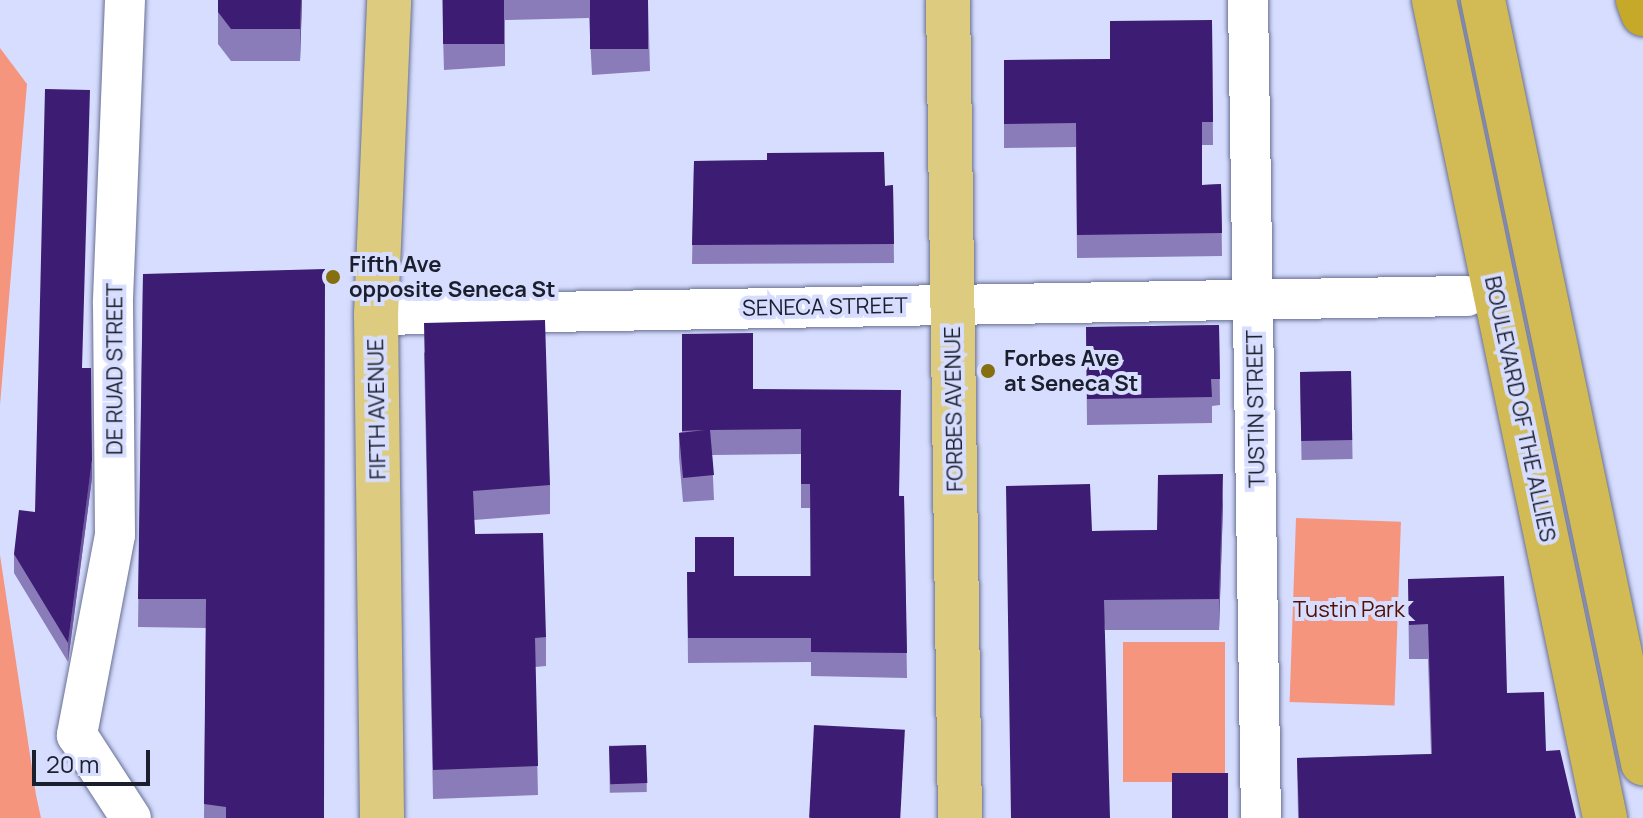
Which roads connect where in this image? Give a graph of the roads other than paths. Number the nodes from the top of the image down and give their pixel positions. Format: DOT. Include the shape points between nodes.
graph roads {
  1 [pos="125,0"];
  2 [pos="389,0"];
  3 [pos="948,0"];
  4 [pos="1248,0"];
  5 [pos="1434,0"];
  6 [pos="1483,0"];
  7 [pos="1639,0"];
  8 [pos="1643,14"];
  9 [pos="1467,296"];
  10 [pos="1255,300"];
  11 [pos="953,305"];
  12 [pos="376,315"];
  13 [pos="1643,763"];
  14 [pos="131,818"];
  15 [pos="382,818"];
  16 [pos="960,818"];
  17 [pos="1261,818"];
  18 [pos="1605,818"];
  1 -- 14 [label="street, DE RUAD STREET" via="113,304 115,535 77,735"];
  2 -- 12 [label="main road, FIFTH AVENUE"];
  3 -- 11 [label="main road, FORBES AVENUE"];
  4 -- 10 [label="street, TUSTIN STREET"];
  5 -- 18 [label="highway, BOULEVARD OF THE ALLIES"];
  6 -- 13 [label="highway"];
  7 -- 8 [label="highway"];
  9 -- 10 [label="street, SENECA STREET"];
  10 -- 11 [label="street, SENECA STREET"];
  10 -- 17 [label="street, TUSTIN STREET"];
  11 -- 12 [label="street, SENECA STREET"];
  11 -- 16 [label="main road, FORBES AVENUE"];
  12 -- 15 [label="main road, FIFTH AVENUE"];
}
